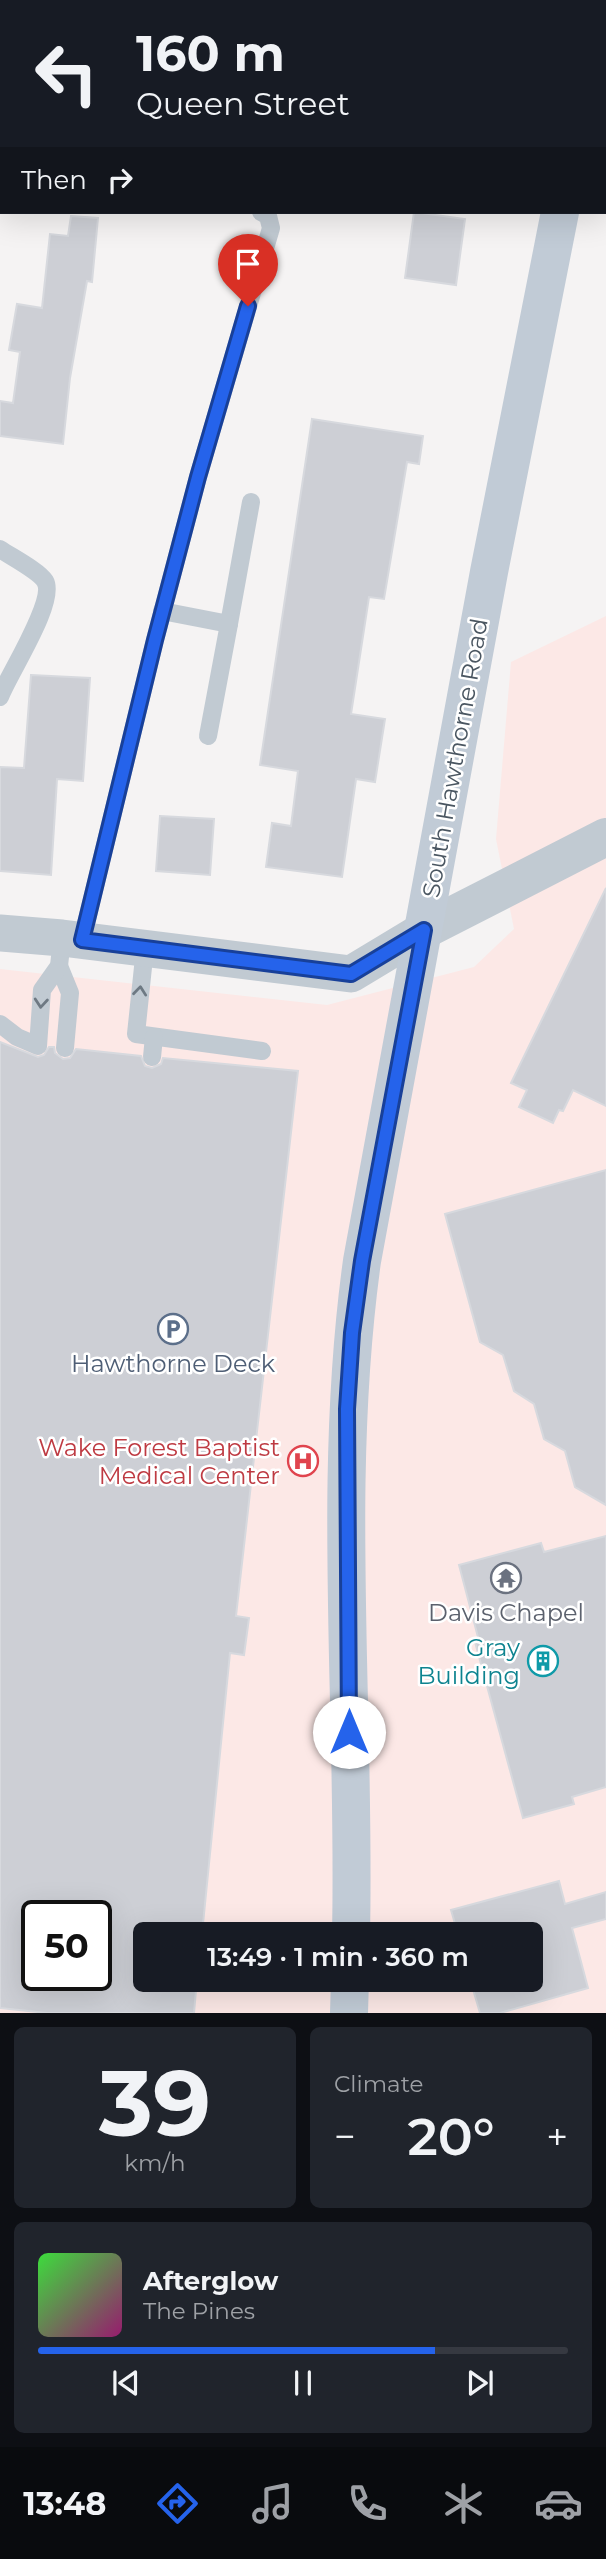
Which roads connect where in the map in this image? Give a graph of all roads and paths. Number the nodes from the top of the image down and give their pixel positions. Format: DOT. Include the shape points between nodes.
graph roads {
  1 [pos="264,214"];
  2 [pos="560,214"];
  3 [pos="251,502"];
  4 [pos="0,549"];
  5 [pos="162,611"];
  6 [pos="229,624"];
  7 [pos="0,697"];
  8 [pos="208,736"];
  9 [pos="606,837"];
  10 [pos="424,930"];
  11 [pos="0,933"];
  12 [pos="68,948"];
  13 [pos="145,948"];
  14 [pos="0,1024"];
  15 [pos="145,1036"];
  16 [pos="65,1048"];
  17 [pos="262,1051"];
  18 [pos="152,1057"];
  19 [pos="351,1922"];
  20 [pos="350,1992"];
  21 [pos="349,2013"];
  1 -- 5 [label="lane" via="271,228"];
  2 -- 10 [label="main road, South Hawthorne Road"];
  3 -- 6 [label="lane"];
  4 -- 7 [label="lane" via="45,580 48,591 29,643"];
  5 -- 6 [label="lane"];
  5 -- 12 [label="lane"];
  6 -- 8 [label="lane"];
  9 -- 10 [label="street"];
  10 -- 13 [label="street" via="351,974"];
  10 -- 19 [label="main road, South Hawthorne Road" via="352,1333 347,1409"];
  11 -- 12 [label="street"];
  12 -- 13 [label="street"];
  12 -- 14 [label="lane, one-way" via="43,990 38,1046"];
  12 -- 16 [label="lane"];
  15 -- 13 [label="lane, one-way"];
  15 -- 17 [label="lane"];
  15 -- 18 [label="lane"];
  20 -- 21 [label="main road"];
}
